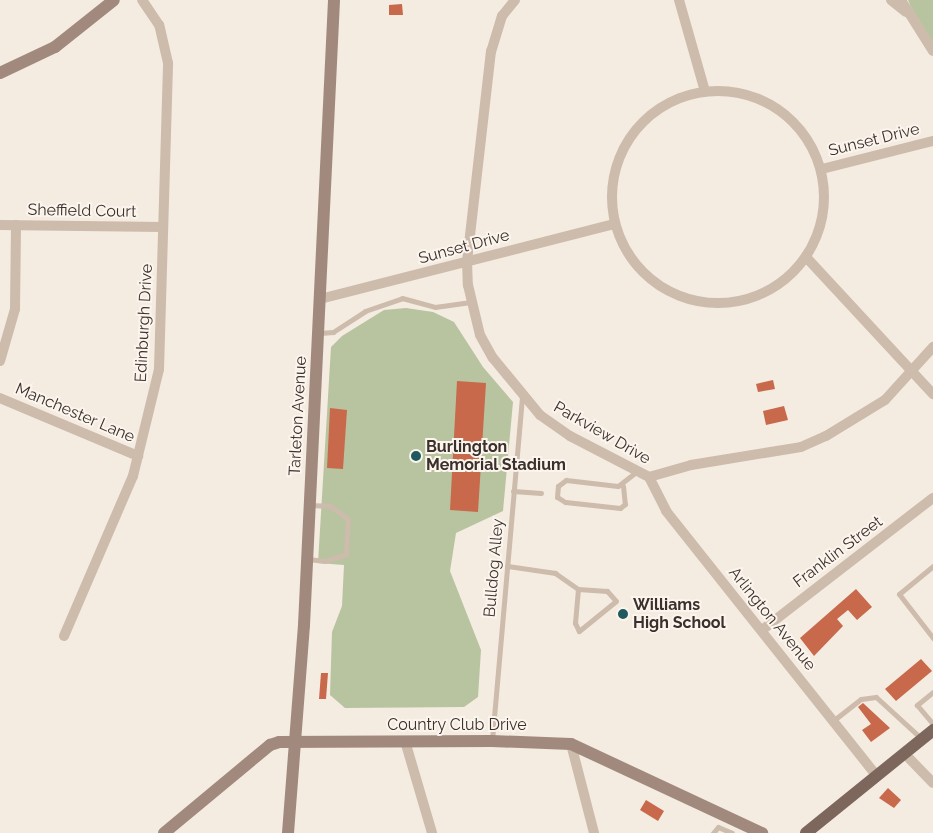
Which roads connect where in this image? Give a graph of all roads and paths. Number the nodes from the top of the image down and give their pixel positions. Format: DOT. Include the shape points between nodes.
graph roads {
  1 [pos="114,0"];
  2 [pos="142,0"];
  3 [pos="334,0"];
  4 [pos="515,0"];
  5 [pos="679,0"];
  6 [pos="891,0"];
  7 [pos="901,0"];
  8 [pos="907,13"];
  9 [pos="933,51"];
  10 [pos="0,74"];
  11 [pos="705,91"];
  12 [pos="933,141"];
  13 [pos="822,169"];
  14 [pos="615,224"];
  15 [pos="0,225"];
  16 [pos="16,225"];
  17 [pos="163,227"];
  18 [pos="806,257"];
  19 [pos="467,262"];
  20 [pos="320,299"];
  21 [pos="471,302"];
  22 [pos="319,333"];
  23 [pos="933,347"];
  24 [pos="0,360"];
  25 [pos="913,372"];
  26 [pos="933,394"];
  27 [pos="0,398"];
  28 [pos="522,398"];
  29 [pos="138,456"];
  30 [pos="637,471"];
  31 [pos="649,477"];
  32 [pos="623,486"];
  33 [pos="513,491"];
  34 [pos="541,493"];
  35 [pos="933,498"];
  36 [pos="310,505"];
  37 [pos="307,559"];
  38 [pos="507,566"];
  39 [pos="933,566"];
  40 [pos="578,589"];
  41 [pos="762,630"];
  42 [pos="64,636"];
  43 [pos="933,638"];
  44 [pos="933,692"];
  45 [pos="834,720"];
  46 [pos="933,724"];
  47 [pos="933,730"];
  48 [pos="922,740"];
  49 [pos="405,741"];
  50 [pos="492,741"];
  51 [pos="292,742"];
  52 [pos="571,744"];
  53 [pos="904,754"];
  54 [pos="877,776"];
  55 [pos="933,783"];
  56 [pos="724,815"];
  57 [pos="718,827"];
  58 [pos="735,829"];
  59 [pos="757,832"];
  60 [pos="164,833"];
  61 [pos="288,833"];
  62 [pos="432,833"];
  63 [pos="594,833"];
  64 [pos="713,833"];
  65 [pos="806,833"];
  1 -- 10 [label="street" via="55,47"];
  2 -- 17 [label="street, Edinburgh Drive" via="159,25 168,63"];
  3 -- 20 [label="street, Tarleton Avenue"];
  4 -- 19 [label="street, Parkview Drive" via="502,16 492,44"];
  5 -- 11 [label="street"];
  6 -- 8 [label="street"];
  7 -- 8 [label="street"];
  8 -- 9 [label="street"];
  11 -- 13 [label="street" via="755,97 785,113 808,138"];
  11 -- 14 [label="street" via="670,102 641,123 630,138 615,170 612,206"];
  12 -- 13 [label="street, Sunset Drive"];
  13 -- 18 [label="street" via="824,215"];
  14 -- 18 [label="street" via="626,249 647,276 663,288 702,302 753,297 783,282"];
  14 -- 19 [label="street, Sunset Drive"];
  15 -- 16 [label="street, Sheffield Court"];
  16 -- 17 [label="street, Sheffield Court"];
  16 -- 24 [label="street" via="14,308"];
  17 -- 29 [label="street, Edinburgh Drive" via="160,369 146,436"];
  18 -- 25 [label="street"];
  19 -- 20 [label="street, Sunset Drive"];
  19 -- 21 [label="street, Parkview Drive"];
  20 -- 22 [label="street, Tarleton Avenue"];
  21 -- 22 [label="lane" via="434,307 402,298 364,311 333,332"];
  21 -- 28 [label="street, Parkview Drive" via="484,343"];
  22 -- 36 [label="street, Tarleton Avenue"];
  23 -- 25 [label="street, Parkview Drive"];
  25 -- 26 [label="street"];
  25 -- 31 [label="street, Parkview Drive" via="867,413 800,447 691,465"];
  27 -- 29 [label="street, Manchester Lane"];
  28 -- 30 [label="street, Parkview Drive" via="570,436"];
  28 -- 33 [label="lane, Bulldog Alley"];
  29 -- 42 [label="street, Edinburgh Drive" via="134,476"];
  30 -- 31 [label="street, Parkview Drive"];
  30 -- 32 [label="lane"];
  31 -- 41 [label="street, Arlington Avenue" via="666,511"];
  32 -- 32 [label="lane" via="566,480 554,494 565,502 620,508 625,504"];
  33 -- 34 [label="lane"];
  33 -- 38 [label="lane, Bulldog Alley"];
  35 -- 41 [label="street, Franklin Street"];
  36 -- 37 [label="street, Tarleton Avenue"];
  36 -- 37 [label="lane" via="330,506 348,519 346,554 325,561"];
  37 -- 51 [label="street, Tarleton Avenue"];
  38 -- 40 [label="lane" via="555,573"];
  38 -- 50 [label="lane, Bulldog Alley"];
  39 -- 43 [label="lane" via="899,594"];
  40 -- 40 [label="lane" via="574,623 579,630 616,600 607,591"];
  41 -- 45 [label="street, Arlington Avenue"];
  44 -- 46 [label="lane" via="917,705"];
  45 -- 48 [label="lane" via="861,698 876,696"];
  45 -- 54 [label="street, Arlington Avenue"];
  47 -- 48 [label="main road"];
  48 -- 53 [label="main road"];
  49 -- 50 [label="street, Country Club Drive"];
  49 -- 51 [label="street, Country Club Drive"];
  49 -- 62 [label="street"];
  50 -- 52 [label="street, Country Club Drive"];
  51 -- 60 [label="street, Country Club Drive" via="270,744"];
  51 -- 61 [label="street, Tarleton Avenue"];
  52 -- 56 [label="street, Country Club Drive"];
  52 -- 63 [label="street"];
  53 -- 54 [label="main road"];
  53 -- 55 [label="street"];
  54 -- 65 [label="main road"];
  56 -- 57 [label="lane"];
  56 -- 58 [label="street, Country Club Drive"];
  57 -- 58 [label="lane"];
  57 -- 64 [label="lane"];
  58 -- 59 [label="street, Country Club Drive"];
}
